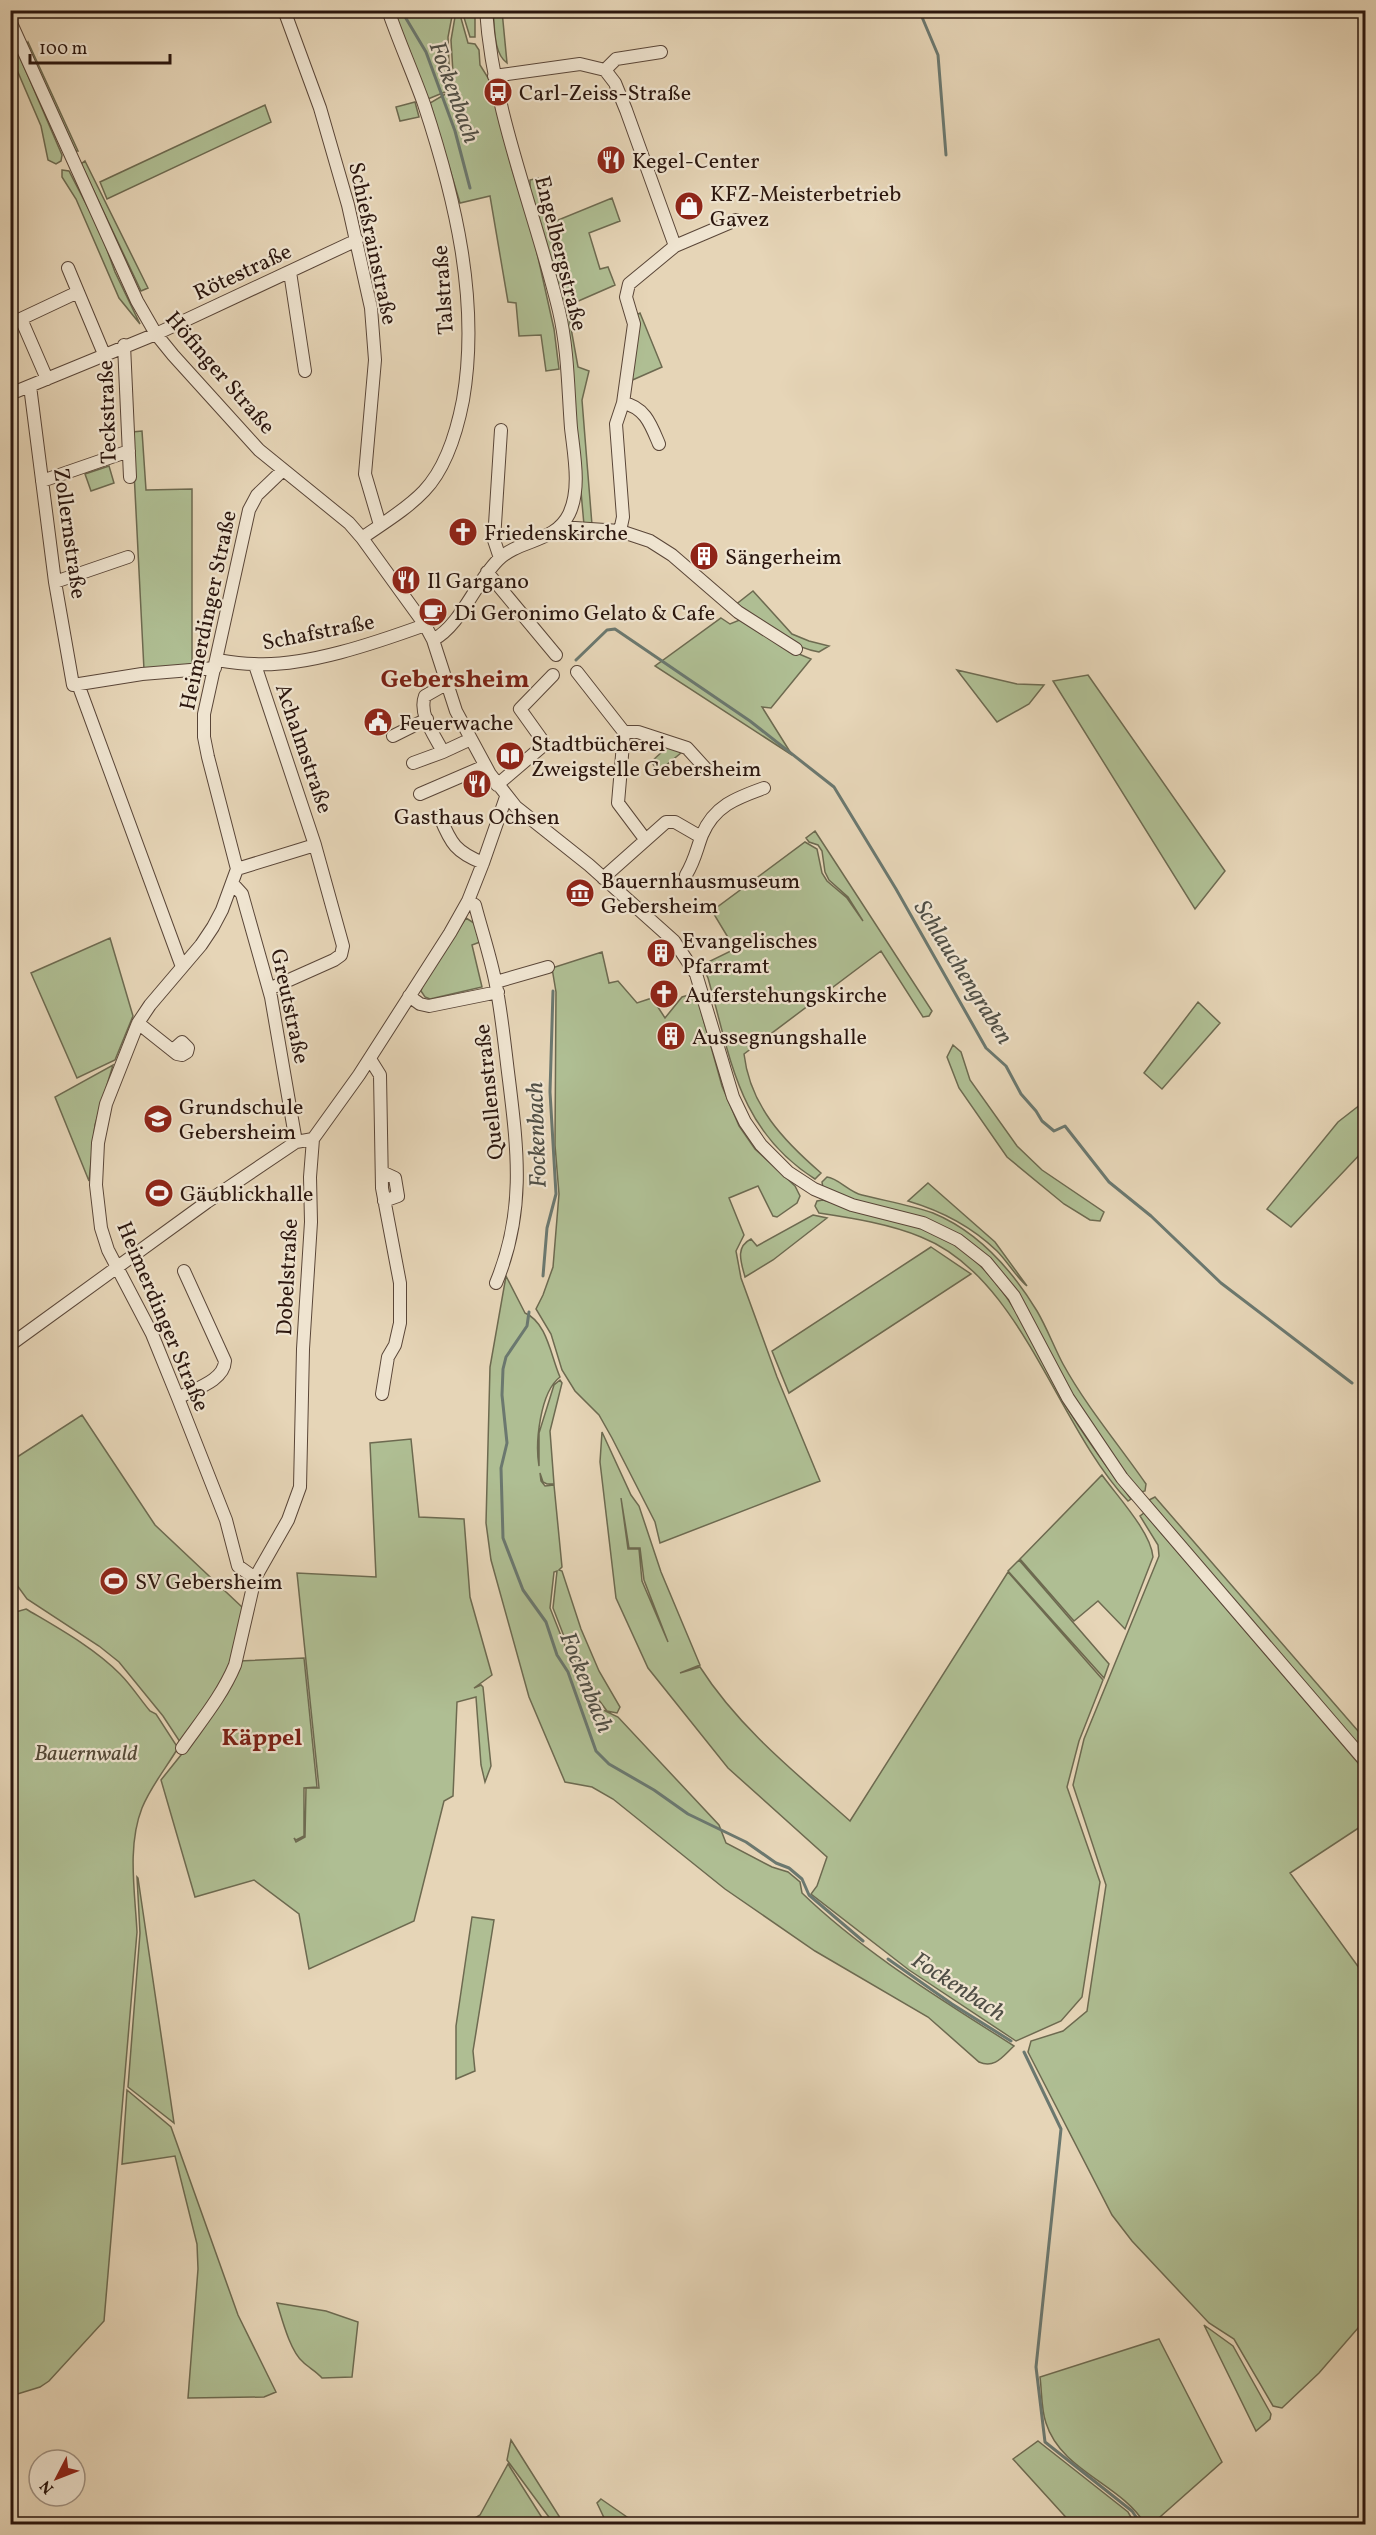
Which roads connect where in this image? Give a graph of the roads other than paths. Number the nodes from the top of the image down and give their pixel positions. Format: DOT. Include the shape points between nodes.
graph roads {
  1 [pos="284,10"];
  2 [pos="388,10"];
  3 [pos="486,10"];
  4 [pos="10,21"];
  5 [pos="661,52"];
  6 [pos="605,70"];
  7 [pos="495,75"];
  8 [pos="736,220"];
  9 [pos="357,240"];
  10 [pos="675,246"];
  11 [pos="68,268"];
  12 [pos="290,272"];
  13 [pos="78,292"];
  14 [pos="16,321"];
  15 [pos="156,334"];
  16 [pos="124,345"];
  17 [pos="104,354"];
  18 [pos="306,371"];
  19 [pos="47,379"];
  20 [pos="30,386"];
  21 [pos="10,394"];
  22 [pos="623,403"];
  23 [pos="501,430"];
  24 [pos="659,444"];
  25 [pos="129,451"];
  26 [pos="282,471"];
  27 [pos="130,477"];
  28 [pos="42,481"];
  29 [pos="380,525"];
  30 [pos="560,527"];
  31 [pos="620,531"];
  32 [pos="362,538"];
  33 [pos="128,556"];
  34 [pos="500,558"];
  35 [pos="487,572"];
  36 [pos="55,582"];
  37 [pos="425,625"];
  38 [pos="433,640"];
  39 [pos="796,649"];
  40 [pos="556,655"];
  41 [pos="216,664"];
  42 [pos="255,664"];
  43 [pos="577,672"];
  44 [pos="553,675"];
  45 [pos="446,684"];
  46 [pos="75,685"];
  47 [pos="427,719"];
  48 [pos="624,732"];
  49 [pos="393,736"];
  50 [pos="471,739"];
  51 [pos="443,752"];
  52 [pos="413,763"];
  53 [pos="485,766"];
  54 [pos="706,770"];
  55 [pos="497,785"];
  56 [pos="764,788"];
  57 [pos="420,794"];
  58 [pos="506,797"];
  59 [pos="440,817"];
  60 [pos="701,837"];
  61 [pos="645,839"];
  62 [pos="315,845"];
  63 [pos="483,863"];
  64 [pos="237,869"];
  65 [pos="686,875"];
  66 [pos="603,878"];
  67 [pos="232,883"];
  68 [pos="468,901"];
  69 [pos="182,967"];
  70 [pos="548,967"];
  71 [pos="497,987"];
  72 [pos="269,989"];
  73 [pos="409,996"];
  74 [pos="138,1023"];
  75 [pos="173,1050"];
  76 [pos="370,1059"];
  77 [pos="313,1138"];
  78 [pos="296,1142"];
  79 [pos="116,1268"];
  80 [pos="184,1271"];
  81 [pos="496,1283"];
  82 [pos="10,1345"];
  83 [pos="382,1394"];
  84 [pos="178,1398"];
  85 [pos="255,1578"];
  86 [pos="182,1748"];
  87 [pos="1365,1762"];
  1 -- 9 [label="street, Schießrainstraße" via="320,108"];
  2 -- 29 [label="street, Talstraße" via="423,103 460,236 467,311 467,378 460,418 437,472 424,491"];
  3 -- 7 [label="street, Engelbergstraße"];
  4 -- 15 [label="street, Höfinger Straße"];
  5 -- 6 [label="street" via="616,59"];
  6 -- 7 [label="street" via="580,64"];
  6 -- 10 [label="street" via="626,110"];
  7 -- 30 [label="street, Engelbergstraße" via="563,330 575,473 573,500"];
  8 -- 10 [label="street"];
  9 -- 12 [label="street, Rötestraße"];
  9 -- 29 [label="street, Schießrainstraße" via="371,308 375,360 365,474"];
  10 -- 22 [label="street" via="629,284 626,297 634,324"];
  11 -- 13 [label="street"];
  12 -- 15 [label="street, Rötestraße"];
  12 -- 18 [label="street"];
  13 -- 14 [label="street"];
  13 -- 17 [label="street"];
  14 -- 19 [label="street"];
  15 -- 16 [label="street, Rötestraße"];
  15 -- 26 [label="street, Höfinger Straße"];
  16 -- 17 [label="street, Rötestraße"];
  16 -- 25 [label="street, Teckstraße"];
  17 -- 19 [label="street, Rötestraße"];
  19 -- 20 [label="street, Rötestraße"];
  20 -- 21 [label="street, Rötestraße"];
  20 -- 28 [label="street, Zollernstraße"];
  22 -- 24 [label="street" via="641,410"];
  22 -- 31 [label="street" via="616,424"];
  23 -- 34 [label="street" via="494,540"];
  25 -- 27 [label="street, Teckstraße"];
  25 -- 28 [label="street"];
  26 -- 32 [label="street, Höfinger Straße" via="349,523"];
  26 -- 41 [label="street, Heimerdinger Straße" via="249,510"];
  28 -- 36 [label="street, Zollernstraße"];
  29 -- 32 [label="street, Talstraße"];
  30 -- 31 [label="street"];
  30 -- 34 [label="street"];
  31 -- 39 [label="street" via="650,541 672,555 738,612"];
  32 -- 37 [label="street, Höfinger Straße"];
  33 -- 36 [label="street"];
  34 -- 35 [label="street"];
  35 -- 38 [label="street" via="445,633"];
  35 -- 40 [label="street"];
  36 -- 46 [label="street, Zollernstraße"];
  37 -- 38 [label="street, Höfinger Straße"];
  37 -- 42 [label="street, Schafstraße" via="310,658"];
  38 -- 45 [label="street, Höfinger Straße"];
  41 -- 42 [label="street, Schafstraße"];
  41 -- 46 [label="street, Schafstraße"];
  41 -- 64 [label="street, Heimerdinger Straße" via="204,714 204,737"];
  42 -- 62 [label="street, Achalmstraße"];
  43 -- 48 [label="street"];
  44 -- 55 [label="street" via="520,709 545,744"];
  45 -- 47 [label="street" via="425,696 423,710"];
  45 -- 50 [label="street, Höfinger Straße"];
  46 -- 69 [label="street, Zollernstraße"];
  47 -- 49 [label="street"];
  47 -- 51 [label="street"];
  48 -- 54 [label="street" via="638,732 687,748"];
  48 -- 61 [label="street" via="618,801"];
  50 -- 51 [label="street"];
  50 -- 53 [label="street, Höfinger Straße"];
  51 -- 52 [label="street"];
  53 -- 55 [label="street, Höfinger Straße"];
  53 -- 57 [label="street"];
  55 -- 58 [label="street, Höfinger Straße"];
  56 -- 60 [label="street" via="724,804 714,813"];
  58 -- 63 [label="street"];
  58 -- 66 [label="street, Höfinger Straße"];
  59 -- 63 [label="street" via="457,849"];
  60 -- 61 [label="street" via="672,821"];
  60 -- 65 [label="street" via="696,859"];
  61 -- 66 [label="street"];
  62 -- 64 [label="street, Achalmstraße"];
  62 -- 72 [label="street, Achalmstraße" via="343,946 341,955"];
  63 -- 68 [label="street"];
  64 -- 67 [label="street, Heimerdinger Straße"];
  66 -- 87 [label="street, Höfinger Straße" via="674,941 688,959 699,982 733,1097 752,1132 772,1157 814,1189 842,1202 936,1228 968,1247 996,1274 1020,1307 1082,1421 1122,1478"];
  67 -- 69 [label="street, Heimerdinger Straße" via="213,927"];
  67 -- 72 [label="street, Greutstraße" via="242,894"];
  68 -- 71 [label="street, Quellenstraße" via="475,905"];
  68 -- 73 [label="street"];
  69 -- 74 [label="street, Heimerdinger Straße"];
  70 -- 71 [label="street"];
  71 -- 73 [label="street" via="429,1006"];
  71 -- 81 [label="street, Quellenstraße" via="517,1137 518,1183 512,1232"];
  72 -- 78 [label="street, Greutstraße"];
  73 -- 76 [label="street"];
  74 -- 75 [label="street"];
  74 -- 79 [label="street, Heimerdinger Straße" via="106,1104 98,1143 96,1185 101,1228"];
  76 -- 77 [label="street"];
  76 -- 83 [label="street" via="380,1074 382,1172 395,1178 398,1196 384,1201 400,1283 400,1323 388,1357"];
  77 -- 78 [label="street"];
  77 -- 85 [label="street, Dobelstraße" via="300,1487 288,1520"];
  78 -- 79 [label="street"];
  79 -- 82 [label="street"];
  79 -- 84 [label="street, Heimerdinger Straße" via="152,1334"];
  80 -- 84 [label="street" via="225,1361 225,1369"];
  84 -- 85 [label="street, Heimerdinger Straße" via="226,1520 238,1566"];
  85 -- 86 [label="street, Dobelstraße" via="235,1665 215,1703"];
}
